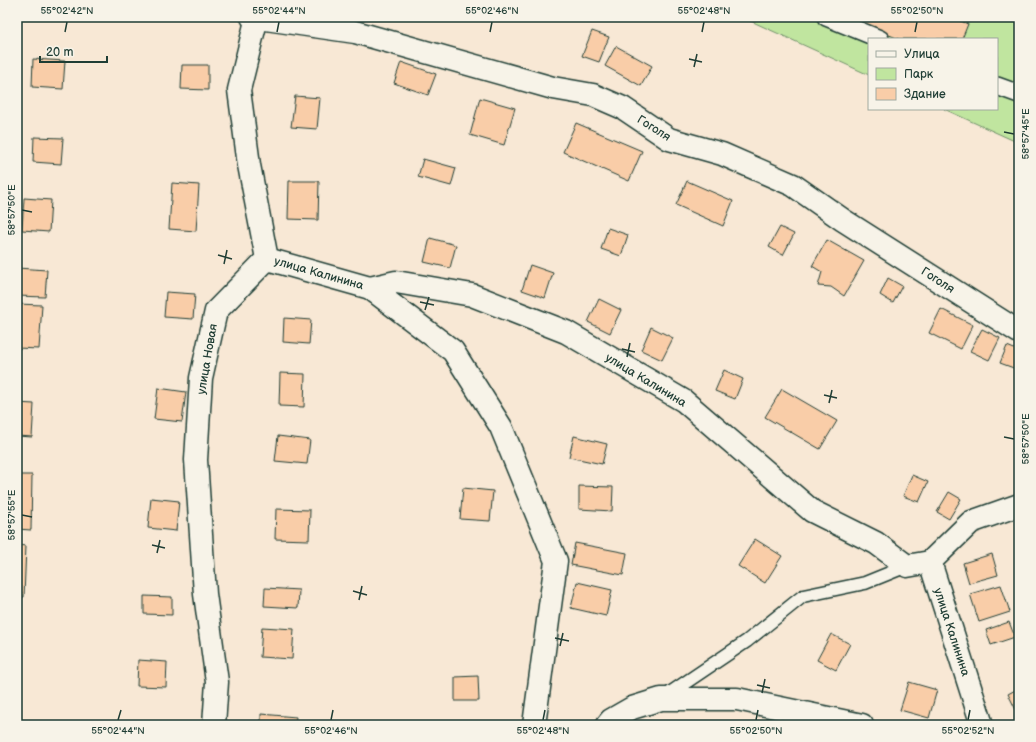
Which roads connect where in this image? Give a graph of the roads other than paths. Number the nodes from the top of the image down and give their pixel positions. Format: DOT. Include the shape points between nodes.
graph roads {
  1 [pos="255,17"];
  2 [pos="826,17"];
  3 [pos="878,38"];
  4 [pos="998,86"];
  5 [pos="1019,94"];
  6 [pos="267,259"];
  7 [pos="370,288"];
  8 [pos="1019,332"];
  9 [pos="1019,505"];
  10 [pos="930,562"];
  11 [pos="906,566"];
  12 [pos="661,699"];
  13 [pos="214,725"];
  14 [pos="534,725"];
  15 [pos="607,725"];
  16 [pos="862,725"];
  17 [pos="982,725"];
  1 -- 6 [label="street" via="239,90 249,165"];
  1 -- 8 [label="street, Гоголя" via="355,32 554,88 593,95 623,108 669,139 722,154 793,185 843,220"];
  2 -- 3 [label="street"];
  4 -- 5 [label="street"];
  6 -- 7 [label="street, улица Калинина"];
  6 -- 13 [label="street, улица Новая" via="216,310 201,378 196,460 205,594 217,682"];
  7 -- 11 [label="street, улица Калинина" via="396,282 472,295 566,332 684,401 812,511 876,543"];
  7 -- 14 [label="street, улица Калинина" via="453,351 501,427 556,560"];
  9 -- 10 [label="street" via="971,522"];
  10 -- 11 [label="street"];
  10 -- 17 [label="street, улица Калинина"];
  11 -- 12 [label="lane" via="865,583 803,596 747,641"];
  12 -- 15 [label="street" via="632,708"];
  12 -- 16 [label="street" via="737,699"];
}
